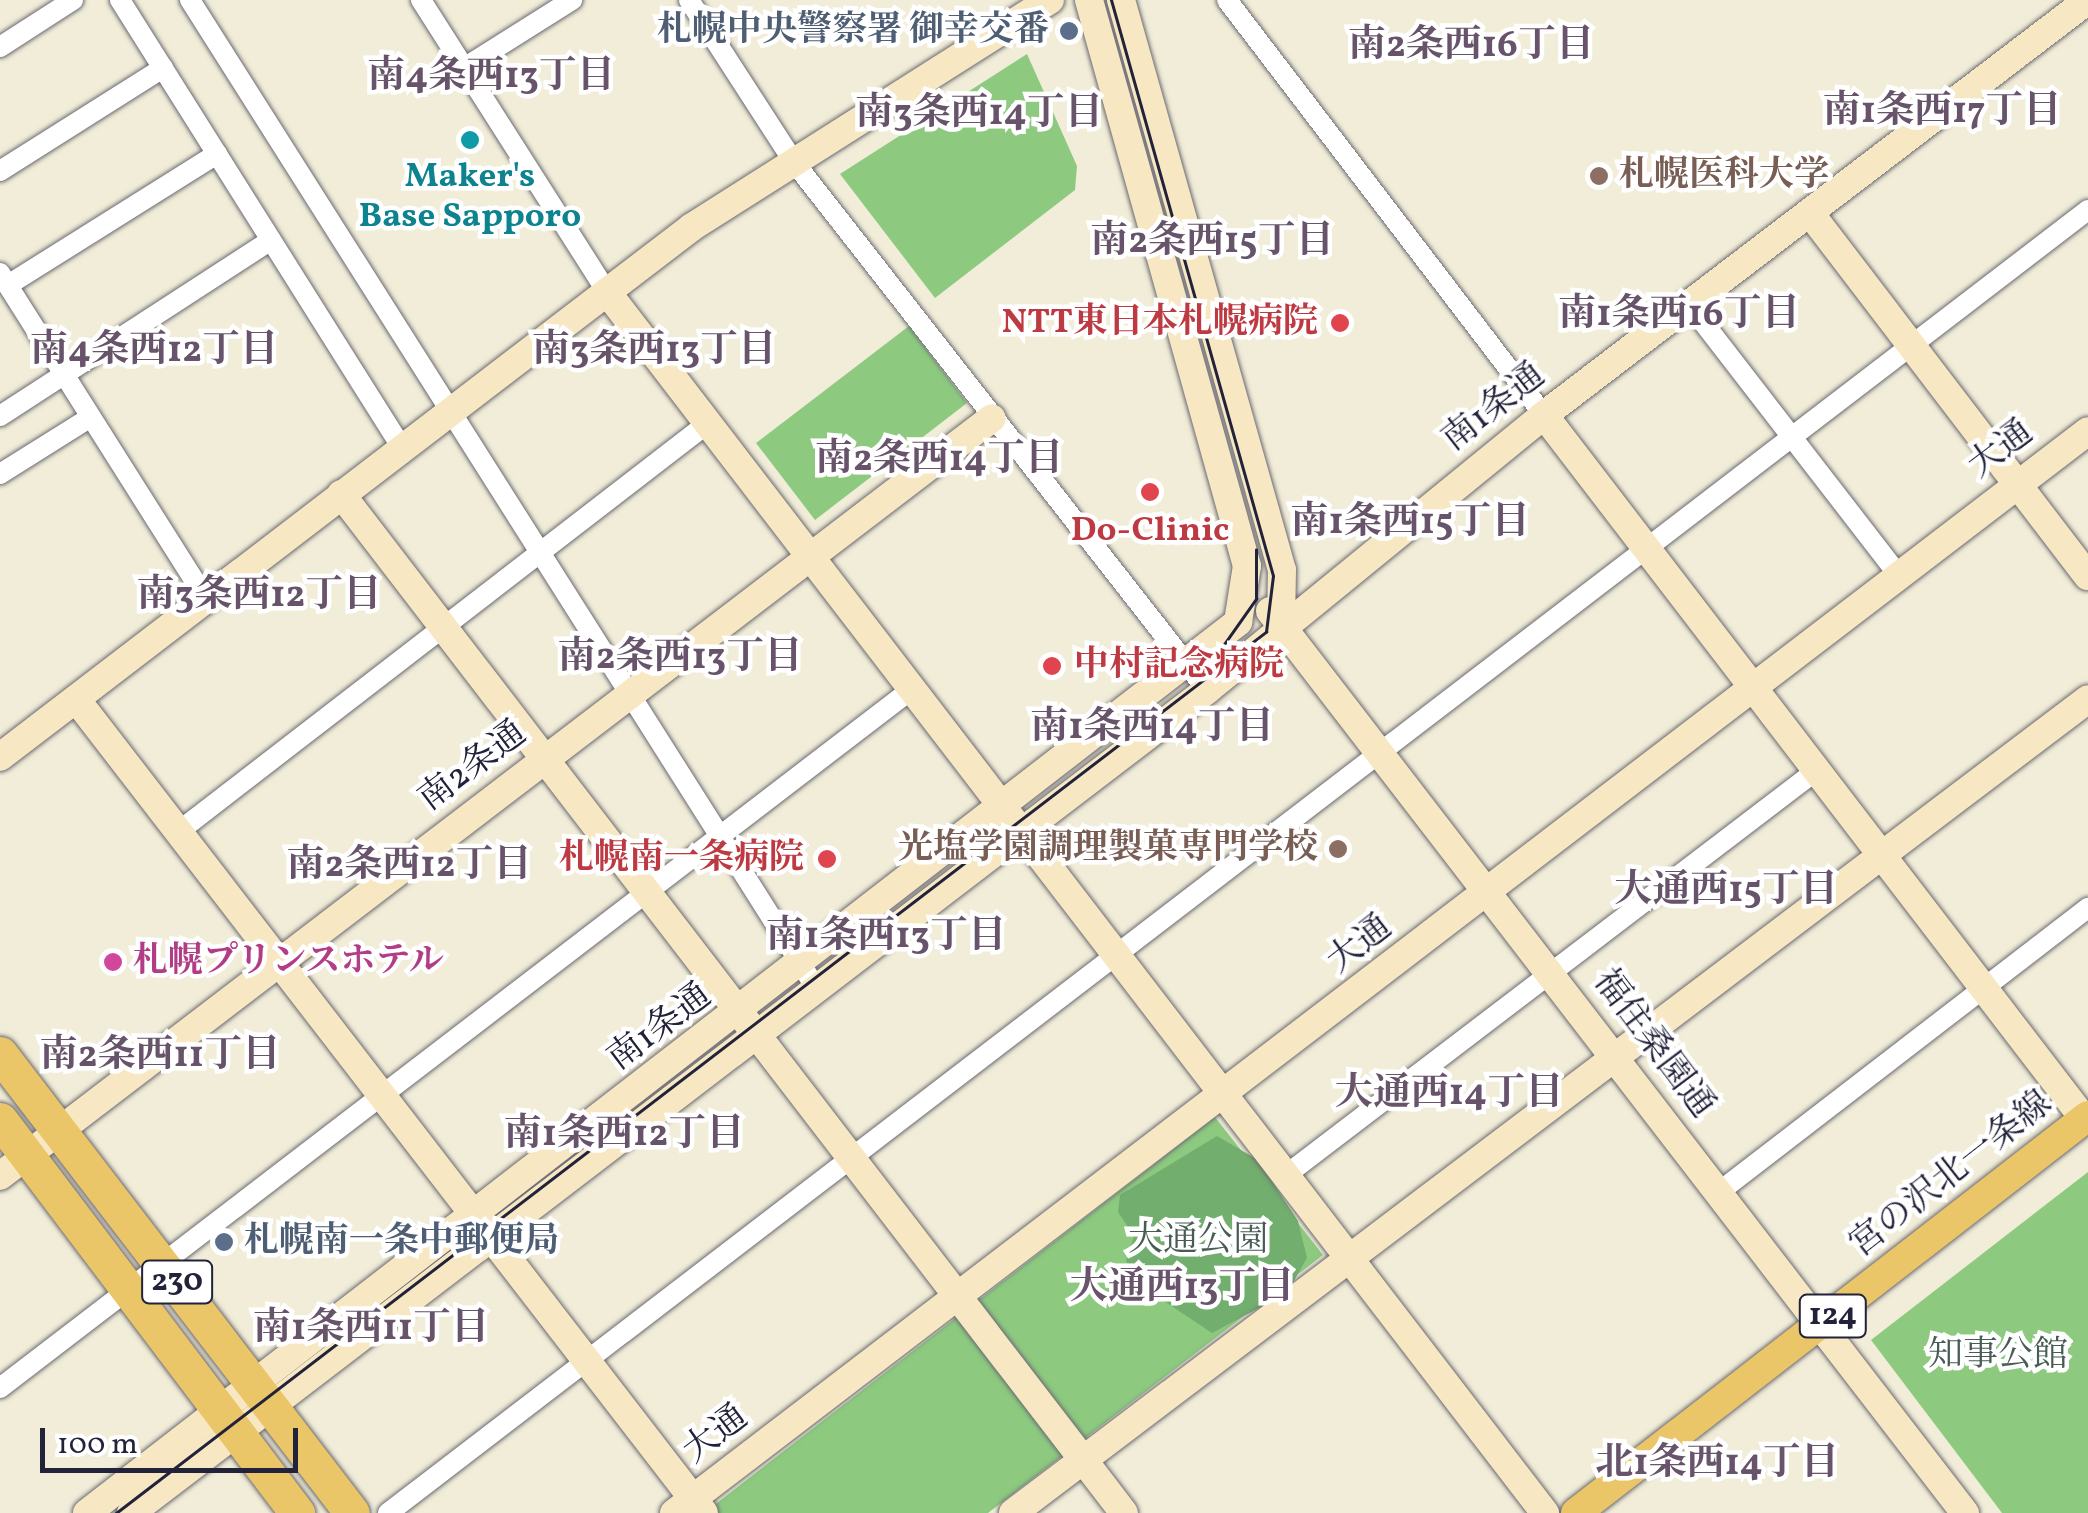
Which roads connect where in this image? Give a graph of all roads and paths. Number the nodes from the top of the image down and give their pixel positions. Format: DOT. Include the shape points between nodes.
graph roads {
  1 [pos="74,0"];
  2 [pos="120,0"];
  3 [pos="190,0"];
  4 [pos="421,0"];
  5 [pos="572,0"];
  6 [pos="689,0"];
  7 [pos="1050,0"];
  8 [pos="1089,0"];
  9 [pos="1122,0"];
  10 [pos="1227,0"];
  11 [pos="2079,10"];
  12 [pos="0,46"];
  13 [pos="163,68"];
  14 [pos="464,68"];
  15 [pos="217,154"];
  16 [pos="794,162"];
  17 [pos="0,170"];
  18 [pos="2088,210"];
  19 [pos="1810,213"];
  20 [pos="271,240"];
  21 [pos="3,279"];
  22 [pos="607,292"];
  23 [pos="1689,304"];
  24 [pos="1911,345"];
  25 [pos="64,375"];
  26 [pos="450,411"];
  27 [pos="1544,414"];
  28 [pos="0,416"];
  29 [pos="91,417"];
  30 [pos="992,418"];
  31 [pos="708,424"];
  32 [pos="2088,431"];
  33 [pos="1791,437"];
  34 [pos="402,448"];
  35 [pos="0,474"];
  36 [pos="2018,485"];
  37 [pos="341,494"];
  38 [pos="1646,548"];
  39 [pos="540,552"];
  40 [pos="810,556"];
  41 [pos="2085,566"];
  42 [pos="1899,576"];
  43 [pos="1249,592"];
  44 [pos="205,597"];
  45 [pos="1238,622"];
  46 [pos="1282,622"];
  47 [pos="444,626"];
  48 [pos="1198,679"];
  49 [pos="1754,688"];
  50 [pos="912,689"];
  51 [pos="630,694"];
  52 [pos="76,699"];
  53 [pos="2088,699"];
  54 [pos="1381,750"];
  55 [pos="0,757"];
  56 [pos="546,759"];
  57 [pos="1817,770"];
  58 [pos="1013,820"];
  59 [pos="178,832"];
  60 [pos="720,836"];
  61 [pos="1883,856"];
  62 [pos="647,892"];
  63 [pos="1490,892"];
  64 [pos="2088,908"];
  65 [pos="1116,954"];
  66 [pos="282,963"];
  67 [pos="1551,972"];
  68 [pos="809,977"];
  69 [pos="1984,988"];
  70 [pos="748,1024"];
  71 [pos="0,1054"];
  72 [pos="1618,1060"];
  73 [pos="1222,1092"];
  74 [pos="383,1095"];
  75 [pos="2086,1117"];
  76 [pos="0,1120"];
  77 [pos="63,1128"];
  78 [pos="28,1154"];
  79 [pos="851,1157"];
  80 [pos="1286,1175"];
  81 [pos="0,1176"];
  82 [pos="1719,1192"];
  83 [pos="484,1226"];
  84 [pos="1351,1260"];
  85 [pos="163,1264"];
  86 [pos="129,1289"];
  87 [pos="957,1295"];
  88 [pos="1821,1324"];
  89 [pos="586,1360"];
  90 [pos="0,1388"];
  91 [pos="263,1396"];
  92 [pos="228,1422"];
  93 [pos="1083,1460"];
  94 [pos="690,1508"];
  95 [pos="88,1513"];
  96 [pos="131,1513"];
  97 [pos="297,1513"];
  98 [pos="352,1513"];
  99 [pos="388,1513"];
  100 [pos="1014,1513"];
  101 [pos="1124,1513"];
  102 [pos="1545,1513"];
  103 [pos="1576,1513"];
  104 [pos="1965,1513"];
  1 -- 12 [label="street"];
  2 -- 13 [label="street"];
  3 -- 26 [label="street"];
  4 -- 14 [label="street"];
  5 -- 14 [label="street"];
  6 -- 16 [label="street"];
  7 -- 16 [label="street"];
  8 -- 43 [label="street"];
  9 -- 46 [label="street" via="1282,570"];
  10 -- 27 [label="street"];
  11 -- 19 [label="street, 南1条通"];
  13 -- 15 [label="street"];
  13 -- 17 [label="street"];
  14 -- 22 [label="street"];
  15 -- 20 [label="street"];
  15 -- 21 [label="street"];
  16 -- 22 [label="street"];
  16 -- 30 [label="street"];
  18 -- 24 [label="street"];
  19 -- 23 [label="street, 南1条通"];
  19 -- 24 [label="street"];
  20 -- 25 [label="street"];
  20 -- 34 [label="street"];
  21 -- 25 [label="street"];
  22 -- 26 [label="street"];
  22 -- 31 [label="street"];
  23 -- 27 [label="street, 南1条通"];
  23 -- 33 [label="street"];
  24 -- 33 [label="street"];
  24 -- 36 [label="street"];
  25 -- 28 [label="street"];
  25 -- 29 [label="street"];
  26 -- 34 [label="street"];
  26 -- 39 [label="street"];
  27 -- 38 [label="street"];
  27 -- 46 [label="street, 南1条通"];
  29 -- 35 [label="street"];
  29 -- 44 [label="street"];
  30 -- 40 [label="street, 南2条通"];
  30 -- 48 [label="street"];
  31 -- 39 [label="street"];
  31 -- 40 [label="street"];
  32 -- 36 [label="street, 大通"];
  33 -- 38 [label="street"];
  33 -- 42 [label="street"];
  34 -- 37 [label="street"];
  36 -- 41 [label="street"];
  36 -- 42 [label="street, 大通"];
  37 -- 44 [label="street"];
  37 -- 47 [label="street"];
  38 -- 49 [label="street"];
  38 -- 54 [label="street"];
  39 -- 47 [label="street"];
  39 -- 51 [label="street"];
  40 -- 50 [label="street"];
  40 -- 51 [label="street, 南2条通"];
  42 -- 49 [label="street, 大通"];
  43 -- 45 [label="street"];
  43 -- 46 [label="street, 福住桑園通"];
  44 -- 52 [label="street"];
  45 -- 46 [label="street"];
  45 -- 48 [label="street, 南1条通"];
  46 -- 48 [label="street, 南1条通"];
  46 -- 54 [label="street, 福住桑園通"];
  47 -- 56 [label="street"];
  47 -- 59 [label="street"];
  48 -- 58 [label="street, 南1条通"];
  49 -- 57 [label="street"];
  49 -- 63 [label="street, 大通"];
  50 -- 58 [label="street"];
  50 -- 60 [label="street"];
  51 -- 56 [label="street, 南2条通"];
  51 -- 60 [label="street"];
  52 -- 55 [label="street"];
  52 -- 59 [label="street"];
  53 -- 61 [label="street"];
  54 -- 63 [label="street, 福住桑園通"];
  54 -- 65 [label="street"];
  56 -- 62 [label="street"];
  56 -- 66 [label="street, 南2条通"];
  57 -- 61 [label="street"];
  57 -- 67 [label="street"];
  58 -- 65 [label="street"];
  58 -- 68 [label="street, 南1条通"];
  59 -- 66 [label="street"];
  60 -- 62 [label="street"];
  60 -- 68 [label="street"];
  61 -- 69 [label="street"];
  61 -- 72 [label="street"];
  62 -- 70 [label="street"];
  62 -- 74 [label="street"];
  63 -- 67 [label="street, 福住桑園通"];
  63 -- 73 [label="street, 大通"];
  64 -- 69 [label="street"];
  65 -- 73 [label="street"];
  65 -- 79 [label="street"];
  66 -- 74 [label="street"];
  66 -- 77 [label="street, 南2条通"];
  67 -- 72 [label="street, 福住桑園通"];
  67 -- 80 [label="street"];
  68 -- 70 [label="street, 南1条通"];
  69 -- 75 [label="street"];
  69 -- 82 [label="street"];
  70 -- 79 [label="street"];
  70 -- 83 [label="street, 南1条通"];
  71 -- 77 [label="highway, 230"];
  72 -- 82 [label="street, 福住桑園通"];
  72 -- 84 [label="street"];
  73 -- 80 [label="street"];
  73 -- 87 [label="street, 大通"];
  74 -- 83 [label="street"];
  74 -- 85 [label="street"];
  75 -- 88 [label="main road, 宮の沢北一条線 / 124"];
  76 -- 78 [label="highway, 230"];
  77 -- 78 [label="street, 南2条通"];
  77 -- 85 [label="highway, 230"];
  78 -- 81 [label="street, 南2条通"];
  78 -- 86 [label="highway, 230"];
  79 -- 87 [label="street"];
  79 -- 89 [label="street"];
  80 -- 84 [label="street"];
  82 -- 88 [label="street, 福住桑園通"];
  83 -- 89 [label="street"];
  83 -- 91 [label="street, 南1条通"];
  84 -- 93 [label="street"];
  84 -- 102 [label="street"];
  85 -- 86 [label="street"];
  85 -- 91 [label="highway, 230"];
  86 -- 90 [label="street"];
  86 -- 92 [label="highway, 230"];
  87 -- 93 [label="street"];
  87 -- 94 [label="street, 大通"];
  88 -- 103 [label="main road, 宮の沢北一条線 / 124"];
  88 -- 104 [label="street, 福住桑園通"];
  89 -- 94 [label="street"];
  89 -- 99 [label="street"];
  91 -- 92 [label="street, 南1条通"];
  91 -- 98 [label="highway, 230"];
  92 -- 95 [label="street, 南1条通"];
  92 -- 96 [label="street, 南1条通"];
  92 -- 97 [label="highway, 230"];
  93 -- 100 [label="street"];
  93 -- 101 [label="street"];
}
